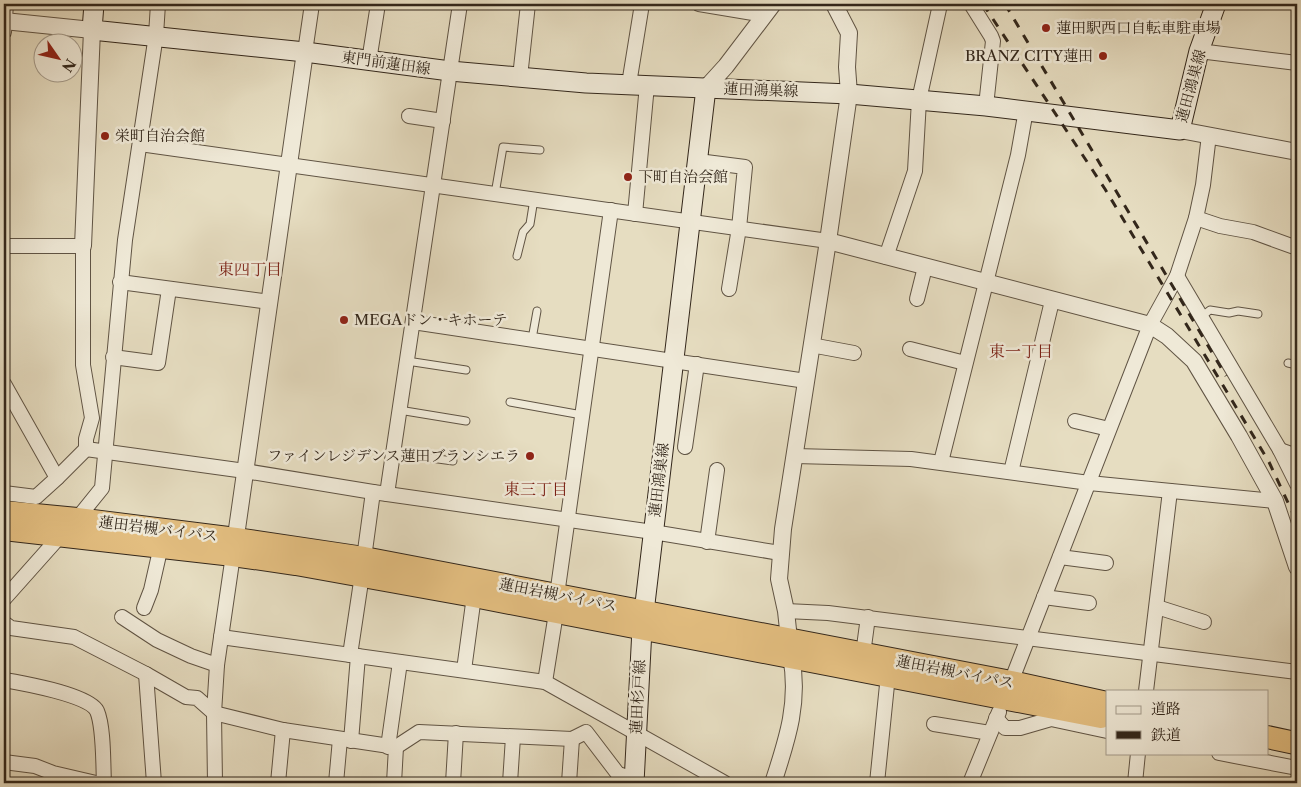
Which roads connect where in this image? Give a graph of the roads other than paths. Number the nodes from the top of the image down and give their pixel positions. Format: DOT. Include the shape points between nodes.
graph roads {
  1 [pos="6,4"];
  2 [pos="94,4"];
  3 [pos="158,4"];
  4 [pos="312,4"];
  5 [pos="378,4"];
  6 [pos="460,4"];
  7 [pos="528,4"];
  8 [pos="642,4"];
  9 [pos="699,4"];
  10 [pos="834,4"];
  11 [pos="936,4"];
  12 [pos="971,4"];
  13 [pos="1216,4"];
  14 [pos="769,9"];
  15 [pos="4,25"];
  16 [pos="92,30"];
  17 [pos="156,35"];
  18 [pos="1199,51"];
  19 [pos="305,52"];
  20 [pos="369,61"];
  21 [pos="1297,63"];
  22 [pos="450,71"];
  23 [pos="520,78"];
  24 [pos="638,85"];
  25 [pos="706,88"];
  26 [pos="849,94"];
  27 [pos="919,100"];
  28 [pos="986,106"];
  29 [pos="1026,110"];
  30 [pos="409,116"];
  31 [pos="443,121"];
  32 [pos="1180,130"];
  33 [pos="1209,135"];
  34 [pos="140,144"];
  35 [pos="540,150"];
  36 [pos="1297,152"];
  37 [pos="698,160"];
  38 [pos="289,165"];
  39 [pos="433,185"];
  40 [pos="495,194"];
  41 [pos="534,199"];
  42 [pos="611,210"];
  43 [pos="635,214"];
  44 [pos="1196,218"];
  45 [pos="690,222"];
  46 [pos="739,228"];
  47 [pos="828,241"];
  48 [pos="4,246"];
  49 [pos="83,246"];
  50 [pos="1297,248"];
  51 [pos="517,256"];
  52 [pos="886,257"];
  53 [pos="924,267"];
  54 [pos="1177,276"];
  55 [pos="120,282"];
  56 [pos="985,283"];
  57 [pos="169,288"];
  58 [pos="730,289"];
  59 [pos="917,299"];
  60 [pos="1052,301"];
  61 [pos="270,302"];
  62 [pos="537,311"];
  63 [pos="1258,314"];
  64 [pos="1201,317"];
  65 [pos="413,322"];
  66 [pos="1150,325"];
  67 [pos="532,339"];
  68 [pos="811,345"];
  69 [pos="592,348"];
  70 [pos="910,349"];
  71 [pos="854,353"];
  72 [pos="113,356"];
  73 [pos="407,361"];
  74 [pos="674,361"];
  75 [pos="965,363"];
  76 [pos="1288,363"];
  77 [pos="697,364"];
  78 [pos="1297,364"];
  79 [pos="466,370"];
  80 [pos="806,381"];
  81 [pos="4,384"];
  82 [pos="510,402"];
  83 [pos="399,410"];
  84 [pos="582,415"];
  85 [pos="1075,420"];
  86 [pos="466,421"];
  87 [pos="1109,429"];
  88 [pos="685,446"];
  89 [pos="86,450"];
  90 [pos="1280,450"];
  91 [pos="105,452"];
  92 [pos="393,453"];
  93 [pos="795,456"];
  94 [pos="1297,456"];
  95 [pos="453,461"];
  96 [pos="941,462"];
  97 [pos="716,470"];
  98 [pos="245,471"];
  99 [pos="1011,472"];
  100 [pos="58,478"];
  101 [pos="1088,483"];
  102 [pos="1297,484"];
  103 [pos="1170,490"];
  104 [pos="4,493"];
  105 [pos="380,493"];
  106 [pos="1275,501"];
  107 [pos="4,512"];
  108 [pos="77,519"];
  109 [pos="568,520"];
  110 [pos="4,529"];
  111 [pos="653,532"];
  112 [pos="61,535"];
  113 [pos="706,542"];
  114 [pos="161,546"];
  115 [pos="234,547"];
  116 [pos="1295,549"];
  117 [pos="780,553"];
  118 [pos="1060,557"];
  119 [pos="1106,563"];
  120 [pos="363,567"];
  121 [pos="1297,567"];
  122 [pos="474,596"];
  123 [pos="1044,597"];
  124 [pos="4,599"];
  125 [pos="1089,603"];
  126 [pos="557,604"];
  127 [pos="1157,606"];
  128 [pos="144,608"];
  129 [pos="786,611"];
  130 [pos="122,617"];
  131 [pos="868,618"];
  132 [pos="643,620"];
  133 [pos="1204,622"];
  134 [pos="4,623"];
  135 [pos="221,637"];
  136 [pos="1026,638"];
  137 [pos="790,648"];
  138 [pos="863,654"];
  139 [pos="1150,654"];
  140 [pos="354,655"];
  141 [pos="400,662"];
  142 [pos="217,665"];
  143 [pos="464,670"];
  144 [pos="1297,672"];
  145 [pos="146,674"];
  146 [pos="888,675"];
  147 [pos="4,680"];
  148 [pos="545,682"];
  149 [pos="1146,690"];
  150 [pos="1004,699"];
  151 [pos="1106,703"];
  152 [pos="214,713"];
  153 [pos="1106,718"];
  154 [pos="934,724"];
  155 [pos="283,730"];
  156 [pos="1106,731"];
  157 [pos="456,733"];
  158 [pos="990,734"];
  159 [pos="636,735"];
  160 [pos="513,737"];
  161 [pos="572,739"];
  162 [pos="1268,739"];
  163 [pos="345,740"];
  164 [pos="392,747"];
  165 [pos="1268,750"];
  166 [pos="1138,754"];
  167 [pos="1244,754"];
  168 [pos="1295,756"];
  169 [pos="4,762"];
  170 [pos="634,781"];
  171 [pos="96,783"];
  172 [pos="104,783"];
  173 [pos="154,783"];
  174 [pos="215,783"];
  175 [pos="278,783"];
  176 [pos="336,783"];
  177 [pos="394,783"];
  178 [pos="453,783"];
  179 [pos="510,783"];
  180 [pos="569,783"];
  181 [pos="725,783"];
  182 [pos="773,783"];
  183 [pos="877,783"];
  184 [pos="970,783"];
  185 [pos="1135,783"];
  1 -- 15 [label="street"];
  2 -- 16 [label="main road"];
  3 -- 17 [label="street"];
  4 -- 19 [label="street"];
  5 -- 20 [label="street"];
  6 -- 22 [label="street"];
  7 -- 23 [label="street"];
  8 -- 24 [label="street"];
  9 -- 14 [label="street"];
  10 -- 26 [label="street" via="849,33"];
  11 -- 27 [label="street" via="939,9"];
  12 -- 28 [label="street" via="992,41"];
  13 -- 18 [label="main road, 蓮田鴻巣線"];
  14 -- 25 [label="street"];
  15 -- 16 [label="street"];
  16 -- 17 [label="main road, 東門前蓮田線"];
  16 -- 49 [label="street"];
  17 -- 19 [label="main road, 東門前蓮田線"];
  17 -- 34 [label="street"];
  18 -- 21 [label="street"];
  18 -- 32 [label="main road, 蓮田鴻巣線"];
  19 -- 20 [label="main road, 東門前蓮田線"];
  19 -- 38 [label="street"];
  20 -- 22 [label="main road, 東門前蓮田線"];
  22 -- 23 [label="main road, 東門前蓮田線"];
  22 -- 31 [label="street"];
  23 -- 24 [label="main road, 東門前蓮田線"];
  24 -- 25 [label="main road, 東門前蓮田線"];
  24 -- 43 [label="street"];
  25 -- 26 [label="main road, 蓮田鴻巣線"];
  25 -- 37 [label="main road, 蓮田鴻巣線"];
  26 -- 27 [label="main road, 蓮田鴻巣線"];
  26 -- 47 [label="street"];
  27 -- 28 [label="main road, 蓮田鴻巣線"];
  27 -- 52 [label="street" via="915,170"];
  28 -- 29 [label="main road, 蓮田鴻巣線"];
  29 -- 32 [label="main road, 蓮田鴻巣線"];
  29 -- 56 [label="street"];
  30 -- 31 [label="street"];
  31 -- 39 [label="street"];
  32 -- 33 [label="street"];
  33 -- 36 [label="street"];
  33 -- 44 [label="street"];
  34 -- 38 [label="street"];
  34 -- 55 [label="street"];
  35 -- 40 [label="lane" via="504,147"];
  37 -- 45 [label="main road, 蓮田鴻巣線"];
  37 -- 46 [label="street" via="745,167"];
  38 -- 39 [label="street"];
  38 -- 61 [label="street"];
  39 -- 40 [label="street"];
  39 -- 65 [label="street"];
  40 -- 41 [label="street"];
  41 -- 42 [label="street"];
  41 -- 51 [label="lane" via="530,224 523,232"];
  42 -- 43 [label="street"];
  42 -- 69 [label="street"];
  43 -- 45 [label="street"];
  44 -- 50 [label="street" via="1253,232"];
  44 -- 54 [label="street"];
  45 -- 46 [label="street"];
  45 -- 74 [label="main road, 蓮田鴻巣線"];
  46 -- 47 [label="street"];
  46 -- 58 [label="street"];
  47 -- 52 [label="street"];
  47 -- 68 [label="street"];
  48 -- 49 [label="street"];
  49 -- 89 [label="street" via="83,365 92,418"];
  52 -- 53 [label="street"];
  53 -- 56 [label="street"];
  53 -- 59 [label="street"];
  54 -- 64 [label="street"];
  54 -- 66 [label="street"];
  55 -- 57 [label="street"];
  55 -- 72 [label="street"];
  56 -- 60 [label="street"];
  56 -- 75 [label="street"];
  57 -- 61 [label="street"];
  57 -- 72 [label="street" via="158,363"];
  60 -- 66 [label="street"];
  60 -- 99 [label="street"];
  61 -- 98 [label="street"];
  62 -- 67 [label="lane"];
  63 -- 64 [label="lane" via="1210,310"];
  64 -- 90 [label="street"];
  65 -- 67 [label="street"];
  65 -- 73 [label="street"];
  66 -- 87 [label="street"];
  66 -- 106 [label="street" via="1194,361"];
  67 -- 69 [label="street"];
  68 -- 71 [label="street"];
  68 -- 80 [label="street"];
  69 -- 74 [label="street"];
  69 -- 84 [label="street"];
  70 -- 75 [label="street"];
  72 -- 91 [label="street"];
  73 -- 79 [label="lane"];
  73 -- 83 [label="street"];
  74 -- 77 [label="street"];
  74 -- 111 [label="main road, 蓮田鴻巣線"];
  75 -- 96 [label="street"];
  76 -- 78 [label="lane"];
  77 -- 80 [label="street"];
  77 -- 88 [label="street"];
  80 -- 93 [label="street"];
  81 -- 100 [label="street"];
  82 -- 84 [label="lane"];
  83 -- 86 [label="lane"];
  83 -- 92 [label="street"];
  84 -- 109 [label="street"];
  85 -- 87 [label="street"];
  87 -- 101 [label="street"];
  89 -- 91 [label="street"];
  89 -- 100 [label="street"];
  90 -- 94 [label="street"];
  90 -- 102 [label="street"];
  91 -- 98 [label="street"];
  91 -- 108 [label="street" via="102,488"];
  92 -- 95 [label="lane"];
  92 -- 105 [label="street"];
  93 -- 96 [label="street"];
  93 -- 117 [label="street"];
  96 -- 99 [label="street"];
  97 -- 113 [label="street"];
  98 -- 105 [label="street"];
  98 -- 115 [label="street"];
  99 -- 101 [label="street"];
  100 -- 104 [label="street" via="36,497"];
  101 -- 103 [label="street"];
  101 -- 118 [label="street"];
  103 -- 106 [label="street"];
  103 -- 127 [label="street"];
  105 -- 109 [label="street"];
  105 -- 120 [label="street"];
  106 -- 116 [label="street"];
  107 -- 108 [label="highway, 蓮田岩槻バイパス"];
  108 -- 115 [label="highway, 蓮田岩槻バイパス"];
  109 -- 111 [label="street"];
  109 -- 126 [label="street"];
  110 -- 112 [label="highway, 蓮田岩槻バイパス"];
  111 -- 113 [label="street"];
  111 -- 132 [label="main road, 蓮田鴻巣線"];
  112 -- 114 [label="highway, 蓮田岩槻バイパス"];
  112 -- 124 [label="street"];
  113 -- 117 [label="street"];
  114 -- 115 [label="highway, 蓮田岩槻バイパス"];
  114 -- 128 [label="street"];
  115 -- 120 [label="highway, 蓮田岩槻バイパス"];
  115 -- 135 [label="street"];
  116 -- 121 [label="street"];
  117 -- 129 [label="street" via="779,579"];
  118 -- 119 [label="street"];
  118 -- 123 [label="street"];
  120 -- 122 [label="highway, 蓮田岩槻バイパス"];
  120 -- 126 [label="highway, 蓮田岩槻バイパス"];
  120 -- 140 [label="street"];
  122 -- 126 [label="highway, 蓮田岩槻バイパス"];
  122 -- 143 [label="street"];
  123 -- 125 [label="street"];
  123 -- 136 [label="street"];
  126 -- 132 [label="highway, 蓮田岩槻バイパス"];
  126 -- 148 [label="street"];
  127 -- 133 [label="street"];
  127 -- 139 [label="street"];
  129 -- 131 [label="street"];
  129 -- 137 [label="street"];
  130 -- 142 [label="street" via="157,640"];
  131 -- 136 [label="street"];
  131 -- 138 [label="street"];
  132 -- 137 [label="highway, 蓮田岩槻バイパス"];
  132 -- 159 [label="main road, 蓮田杉戸線"];
  134 -- 145 [label="street" via="11,628 74,637"];
  135 -- 140 [label="street"];
  135 -- 142 [label="street"];
  136 -- 139 [label="street"];
  136 -- 150 [label="street"];
  137 -- 138 [label="highway, 蓮田岩槻バイパス"];
  137 -- 146 [label="highway, 蓮田岩槻バイパス"];
  137 -- 182 [label="street" via="795,677 789,735"];
  138 -- 150 [label="highway, 蓮田岩槻バイパス"];
  139 -- 144 [label="street"];
  139 -- 149 [label="street"];
  140 -- 141 [label="street"];
  140 -- 163 [label="street"];
  141 -- 143 [label="street"];
  141 -- 164 [label="street"];
  142 -- 152 [label="street"];
  143 -- 148 [label="street"];
  145 -- 152 [label="street" via="186,697 197,698"];
  145 -- 173 [label="street"];
  146 -- 150 [label="highway, 蓮田岩槻バイパス"];
  146 -- 183 [label="street"];
  147 -- 172 [label="street" via="86,701 96,710"];
  148 -- 159 [label="street"];
  150 -- 151 [label="highway, 蓮田岩槻バイパス"];
  150 -- 153 [label="highway, 蓮田岩槻バイパス"];
  150 -- 156 [label="street" via="1005,728 1020,728 1051,719"];
  150 -- 158 [label="street"];
  152 -- 155 [label="street"];
  152 -- 174 [label="street"];
  154 -- 158 [label="street"];
  155 -- 163 [label="street"];
  155 -- 175 [label="street"];
  157 -- 160 [label="street"];
  157 -- 164 [label="street" via="419,732"];
  157 -- 178 [label="street"];
  158 -- 184 [label="street"];
  159 -- 170 [label="main road, 蓮田杉戸線"];
  159 -- 181 [label="street"];
  160 -- 161 [label="street"];
  160 -- 179 [label="street"];
  161 -- 170 [label="street" via="586,732 618,774"];
  161 -- 180 [label="street"];
  162 -- 168 [label="highway"];
  163 -- 164 [label="street"];
  163 -- 176 [label="street"];
  164 -- 177 [label="street"];
  165 -- 168 [label="highway"];
  166 -- 185 [label="street"];
  167 -- 168 [label="street"];
  169 -- 171 [label="street" via="35,766"];
}
